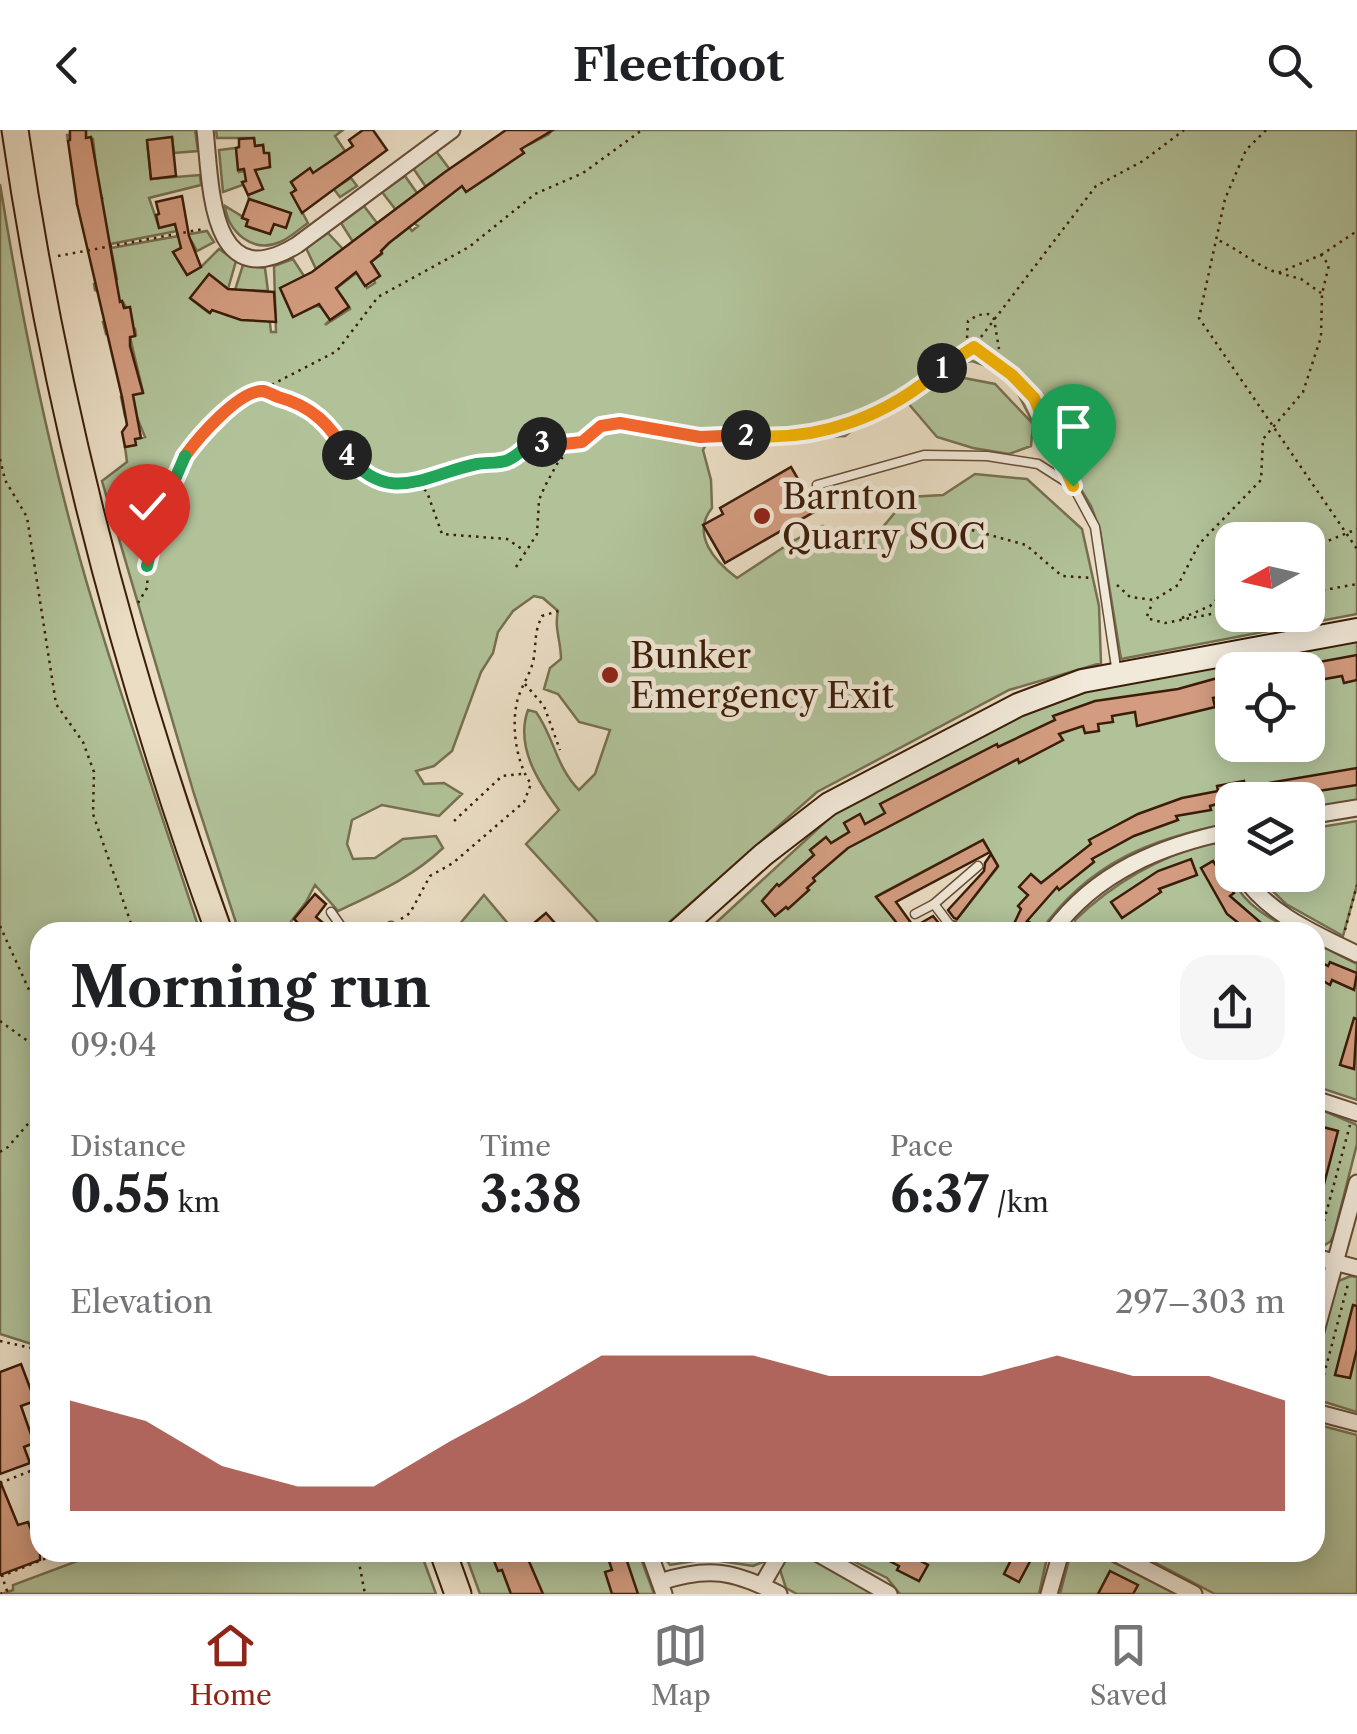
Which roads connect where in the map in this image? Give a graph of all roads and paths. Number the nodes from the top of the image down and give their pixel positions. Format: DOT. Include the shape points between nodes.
graph roads {
  1 [pos="15,130"];
  2 [pos="205,130"];
  3 [pos="452,130"];
  4 [pos="642,130"];
  5 [pos="1184,130"];
  6 [pos="1266,130"];
  7 [pos="217,227"];
  8 [pos="1357,231"];
  9 [pos="1218,240"];
  10 [pos="1321,255"];
  11 [pos="37,260"];
  12 [pos="1278,272"];
  13 [pos="1322,294"];
  14 [pos="994,319"];
  15 [pos="974,347"];
  16 [pos="1012,375"];
  17 [pos="265,391"];
  18 [pos="1275,425"];
  19 [pos="574,444"];
  20 [pos="0,459"];
  21 [pos="418,483"];
  22 [pos="817,484"];
  23 [pos="1073,486"];
  24 [pos="943,522"];
  25 [pos="1357,529"];
  26 [pos="1347,536"];
  27 [pos="1325,543"];
  28 [pos="1357,549"];
  29 [pos="525,551"];
  30 [pos="516,567"];
  31 [pos="1103,584"];
  32 [pos="1357,584"];
  33 [pos="1325,591"];
  34 [pos="1154,600"];
  35 [pos="1215,601"];
  36 [pos="118,610"];
  37 [pos="558,611"];
  38 [pos="1215,613"];
  39 [pos="1176,621"];
  40 [pos="1357,630"];
  41 [pos="1117,674"];
  42 [pos="524,683"];
  43 [pos="560,750"];
  44 [pos="524,774"];
  45 [pos="1357,808"];
  46 [pos="1325,813"];
  47 [pos="454,821"];
  48 [pos="1215,834"];
  49 [pos="978,866"];
  50 [pos="1357,885"];
  51 [pos="1254,892"];
  52 [pos="934,904"];
  53 [pos="331,912"];
  54 [pos="915,914"];
  55 [pos="130,922"];
  56 [pos="216,922"];
  57 [pos="338,922"];
  58 [pos="397,922"];
  59 [pos="688,922"];
  60 [pos="948,922"];
  61 [pos="1062,922"];
  62 [pos="1300,922"];
  63 [pos="0,926"];
  64 [pos="1325,937"];
  65 [pos="1341,946"];
  66 [pos="1357,954"];
  67 [pos="30,992"];
  68 [pos="0,1021"];
  69 [pos="30,1043"];
  70 [pos="1325,1102"];
  71 [pos="1355,1113"];
  72 [pos="30,1120"];
  73 [pos="0,1152"];
  74 [pos="1357,1184"];
  75 [pos="1325,1221"];
  76 [pos="1325,1260"];
  77 [pos="1335,1263"];
  78 [pos="1355,1267"];
  79 [pos="1325,1299"];
  80 [pos="0,1340"];
  81 [pos="30,1347"];
  82 [pos="1325,1374"];
  83 [pos="1325,1410"];
  84 [pos="1357,1423"];
  85 [pos="30,1471"];
  86 [pos="0,1483"];
  87 [pos="38,1562"];
  88 [pos="69,1562"];
  89 [pos="359,1562"];
  90 [pos="447,1562"];
  91 [pos="652,1562"];
  92 [pos="775,1562"];
  93 [pos="833,1562"];
  94 [pos="1058,1562"];
  95 [pos="1132,1562"];
  96 [pos="71,1566"];
  97 [pos="762,1585"];
  98 [pos="662,1588"];
  99 [pos="0,1594"];
  100 [pos="365,1594"];
  101 [pos="458,1594"];
  102 [pos="779,1594"];
  103 [pos="889,1594"];
  104 [pos="1050,1594"];
  105 [pos="1194,1594"];
  1 -- 11 [label="main road"];
  2 -- 7 [label="street"];
  3 -- 7 [label="street" via="283,254 248,256"];
  4 -- 17 [label="path" via="584,172 534,194 469,248 378,296 337,352"];
  5 -- 14 [label="path" via="1096,186"];
  6 -- 9 [label="path" via="1246,150 1225,199"];
  7 -- 11 [label="path"];
  8 -- 10 [label="path"];
  9 -- 12 [label="path"];
  9 -- 18 [label="path" via="1199,318"];
  10 -- 12 [label="path"];
  10 -- 13 [label="path" via="1329,266"];
  11 -- 36 [label="main road" via="67,415"];
  12 -- 13 [label="path"];
  13 -- 18 [label="path" via="1321,337 1303,392"];
  14 -- 15 [label="path"];
  14 -- 15 [label="path" via="988,314 968,321"];
  14 -- 16 [label="path"];
  15 -- 16 [label="lane"];
  15 -- 19 [label="path" via="900,401 844,427 700,437 613,424"];
  16 -- 23 [label="lane" via="1034,398"];
  17 -- 21 [label="path" via="325,421 364,472 394,484"];
  17 -- 36 [label="path" via="214,422 183,459 152,537 146,592 137,604"];
  18 -- 26 [label="path"];
  18 -- 34 [label="path" via="1262,439 1261,480 1199,544 1178,585"];
  19 -- 21 [label="path" via="533,442 508,460"];
  19 -- 29 [label="path" via="544,486 537,534"];
  20 -- 55 [label="path" via="4,480 27,517 56,704 83,742 94,772 92,814"];
  21 -- 29 [label="path" via="442,534 507,539"];
  22 -- 23 [label="lane" via="924,455 1038,464"];
  23 -- 31 [label="lane" via="1095,527"];
  24 -- 31 [label="path" via="1026,545 1062,576"];
  25 -- 26 [label="path"];
  26 -- 27 [label="path"];
  26 -- 28 [label="path"];
  29 -- 30 [label="path"];
  31 -- 34 [label="path" via="1114,582 1130,597"];
  31 -- 41 [label="lane"];
  32 -- 33 [label="path"];
  34 -- 39 [label="path" via="1148,618"];
  35 -- 39 [label="path"];
  36 -- 56 [label="main road"];
  37 -- 42 [label="path" via="542,616"];
  38 -- 39 [label="path"];
  40 -- 41 [label="street"];
  41 -- 59 [label="street" via="1044,693 828,804"];
  42 -- 43 [label="path" via="544,706"];
  42 -- 44 [label="path" via="516,707"];
  44 -- 47 [label="path" via="502,776"];
  44 -- 58 [label="path" via="531,784 524,802 430,876 410,913"];
  45 -- 46 [label="street"];
  48 -- 61 [label="street" via="1150,854 1082,898"];
  49 -- 52 [label="lane"];
  50 -- 65 [label="path"];
  51 -- 62 [label="street"];
  52 -- 54 [label="lane"];
  52 -- 60 [label="lane"];
  53 -- 57 [label="lane"];
  63 -- 67 [label="path"];
  64 -- 65 [label="street"];
  65 -- 66 [label="street"];
  68 -- 69 [label="path"];
  70 -- 71 [label="street"];
  71 -- 75 [label="path"];
  72 -- 73 [label="path"];
  74 -- 77 [label="street"];
  76 -- 77 [label="street"];
  77 -- 78 [label="street"];
  77 -- 79 [label="street"];
  78 -- 82 [label="path"];
  80 -- 81 [label="path"];
  83 -- 84 [label="street"];
  85 -- 86 [label="path"];
  87 -- 99 [label="path" via="2,1576 8,1591"];
  88 -- 96 [label="path"];
  89 -- 100 [label="path"];
  90 -- 101 [label="main road"];
  91 -- 98 [label="street"];
  92 -- 97 [label="street"];
  93 -- 103 [label="street"];
  94 -- 104 [label="street"];
  95 -- 105 [label="street"];
  97 -- 98 [label="street" via="713,1570 685,1574"];
  97 -- 102 [label="street"];
}
